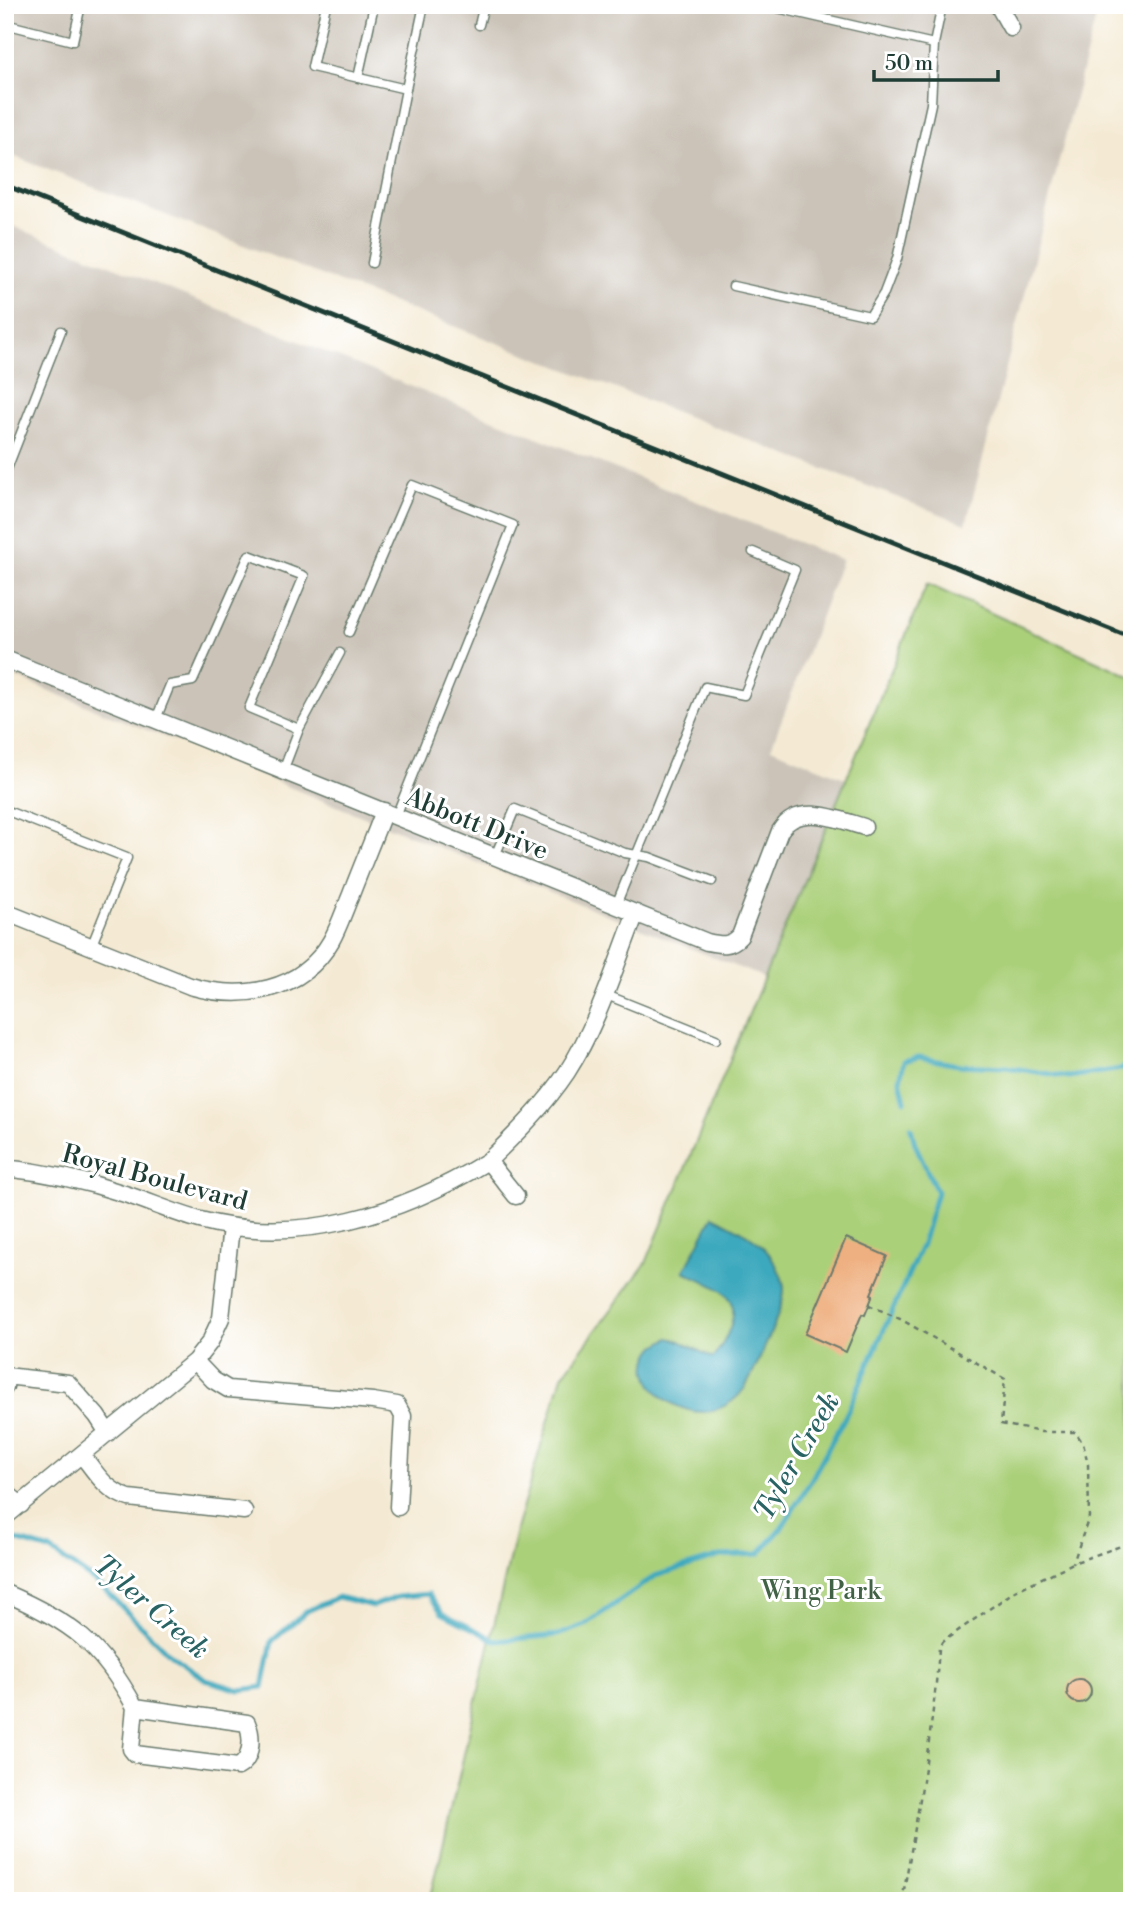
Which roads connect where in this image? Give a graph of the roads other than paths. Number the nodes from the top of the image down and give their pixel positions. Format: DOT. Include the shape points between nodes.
graph roads {
  1 [pos="81,5"];
  2 [pos="326,5"];
  3 [pos="374,5"];
  4 [pos="424,5"];
  5 [pos="484,5"];
  6 [pos="942,5"];
  7 [pos="998,5"];
  8 [pos="769,6"];
  9 [pos="5,24"];
  10 [pos="479,25"];
  11 [pos="1011,28"];
  12 [pos="934,44"];
  13 [pos="358,78"];
  14 [pos="406,89"];
  15 [pos="372,263"];
  16 [pos="733,286"];
  17 [pos="61,331"];
  18 [pos="5,474"];
  19 [pos="753,552"];
  20 [pos="349,632"];
  21 [pos="340,653"];
  22 [pos="5,659"];
  23 [pos="156,719"];
  24 [pos="299,729"];
  25 [pos="283,771"];
  26 [pos="5,810"];
  27 [pos="390,814"];
  28 [pos="864,827"];
  29 [pos="637,855"];
  30 [pos="495,856"];
  31 [pos="712,881"];
  32 [pos="616,905"];
  33 [pos="5,912"];
  34 [pos="636,913"];
  35 [pos="91,947"];
  36 [pos="604,995"];
  37 [pos="716,1039"];
  38 [pos="488,1161"];
  39 [pos="5,1168"];
  40 [pos="516,1196"];
  41 [pos="231,1227"];
  42 [pos="195,1361"];
  43 [pos="5,1387"];
  44 [pos="108,1433"];
  45 [pos="82,1455"];
  46 [pos="5,1492"];
  47 [pos="397,1507"];
  48 [pos="12,1511"];
  49 [pos="244,1511"];
  50 [pos="5,1593"];
  51 [pos="135,1707"];
  1 -- 9 [label="lane" via="73,41"];
  2 -- 13 [label="lane" via="312,67"];
  3 -- 13 [label="lane"];
  4 -- 14 [label="lane"];
  5 -- 10 [label="lane"];
  6 -- 12 [label="lane"];
  7 -- 11 [label="street"];
  8 -- 12 [label="lane"];
  12 -- 16 [label="lane" via="930,104 897,259 870,316"];
  13 -- 14 [label="lane"];
  14 -- 15 [label="lane"];
  17 -- 18 [label="lane"];
  19 -- 29 [label="lane" via="795,570 744,695 705,687"];
  20 -- 27 [label="lane" via="412,485 513,525"];
  21 -- 24 [label="lane"];
  22 -- 23 [label="street, Abbott Drive"];
  23 -- 24 [label="lane" via="170,685 192,681 248,555 304,576 248,708"];
  23 -- 25 [label="street, Abbott Drive"];
  24 -- 25 [label="lane"];
  25 -- 27 [label="street, Abbott Drive"];
  26 -- 35 [label="lane" via="127,858"];
  27 -- 30 [label="street, Abbott Drive"];
  27 -- 35 [label="street" via="332,940 313,964 283,984 251,993 209,992"];
  28 -- 34 [label="street, Abbott Drive" via="810,814 788,821 780,831 743,930 732,943 707,942"];
  29 -- 30 [label="lane" via="515,809"];
  29 -- 31 [label="lane"];
  29 -- 32 [label="lane"];
  30 -- 32 [label="street, Abbott Drive"];
  32 -- 34 [label="street, Abbott Drive"];
  33 -- 35 [label="street"];
  34 -- 36 [label="street, Royal Boulevard"];
  36 -- 37 [label="lane"];
  36 -- 38 [label="street, Royal Boulevard" via="568,1071"];
  38 -- 40 [label="street"];
  38 -- 41 [label="street, Royal Boulevard" via="457,1180 378,1214 300,1228"];
  39 -- 41 [label="street, Royal Boulevard" via="83,1182"];
  41 -- 42 [label="street" via="221,1318"];
  42 -- 44 [label="street"];
  42 -- 47 [label="street" via="228,1389 397,1405 403,1416"];
  43 -- 44 [label="street" via="6,1376 68,1383"];
  44 -- 45 [label="street"];
  45 -- 48 [label="street"];
  45 -- 49 [label="street" via="117,1494"];
  46 -- 48 [label="street"];
  50 -- 51 [label="street" via="65,1623 88,1642 106,1660"];
  51 -- 51 [label="street" via="131,1749 135,1754 238,1768 249,1758 247,1723"];
}
